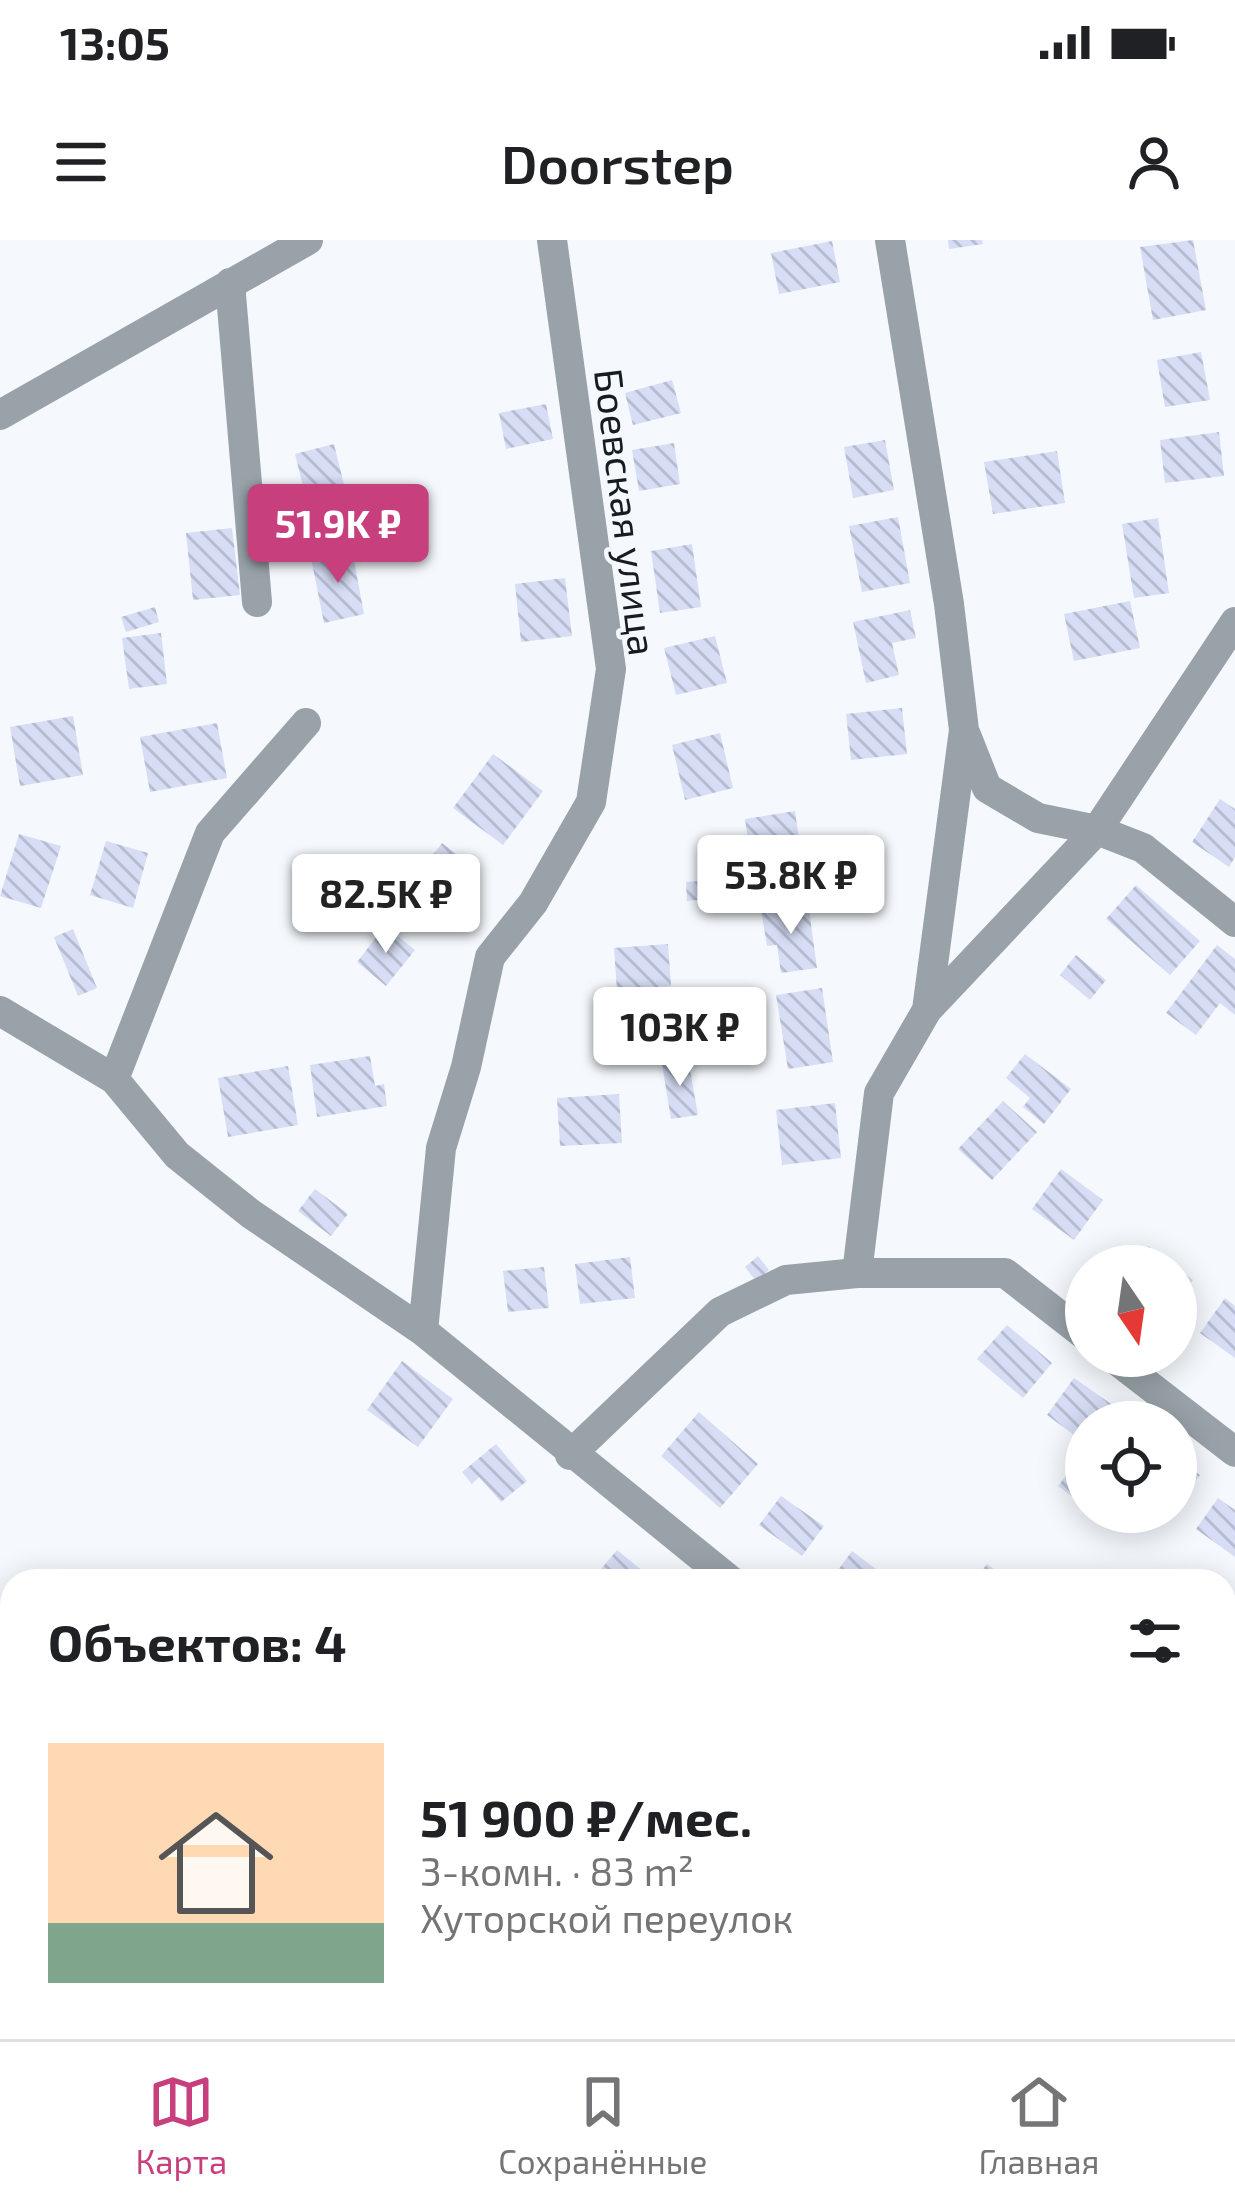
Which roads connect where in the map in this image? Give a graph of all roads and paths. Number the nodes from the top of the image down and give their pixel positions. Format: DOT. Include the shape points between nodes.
graph roads {
  1 [pos="308,240"];
  2 [pos="552,240"];
  3 [pos="890,240"];
  4 [pos="230,283"];
  5 [pos="0,416"];
  6 [pos="257,602"];
  7 [pos="1235,622"];
  8 [pos="307,723"];
  9 [pos="964,730"];
  10 [pos="1097,830"];
  11 [pos="1235,922"];
  12 [pos="927,1010"];
  13 [pos="0,1012"];
  14 [pos="114,1079"];
  15 [pos="856,1273"];
  16 [pos="1065,1320"];
  17 [pos="423,1331"];
  18 [pos="1138,1377"];
  19 [pos="1235,1452"];
  20 [pos="570,1455"];
  21 [pos="715,1569"];
  1 -- 4 [label="street"];
  2 -- 17 [label="street, Боевская улица" via="611,669 591,802 490,957 441,1148"];
  3 -- 9 [label="street"];
  4 -- 5 [label="street"];
  4 -- 6 [label="street"];
  7 -- 10 [label="street"];
  8 -- 14 [label="street" via="209,833"];
  9 -- 10 [label="street" via="987,788 1038,818"];
  9 -- 12 [label="street"];
  10 -- 11 [label="street" via="1143,848"];
  10 -- 12 [label="street"];
  12 -- 15 [label="street" via="879,1093"];
  13 -- 14 [label="street"];
  14 -- 17 [label="street" via="177,1155"];
  15 -- 16 [label="street" via="1005,1273"];
  15 -- 20 [label="street" via="786,1280 720,1312"];
  17 -- 20 [label="street"];
  18 -- 19 [label="street"];
  20 -- 21 [label="street"];
}
